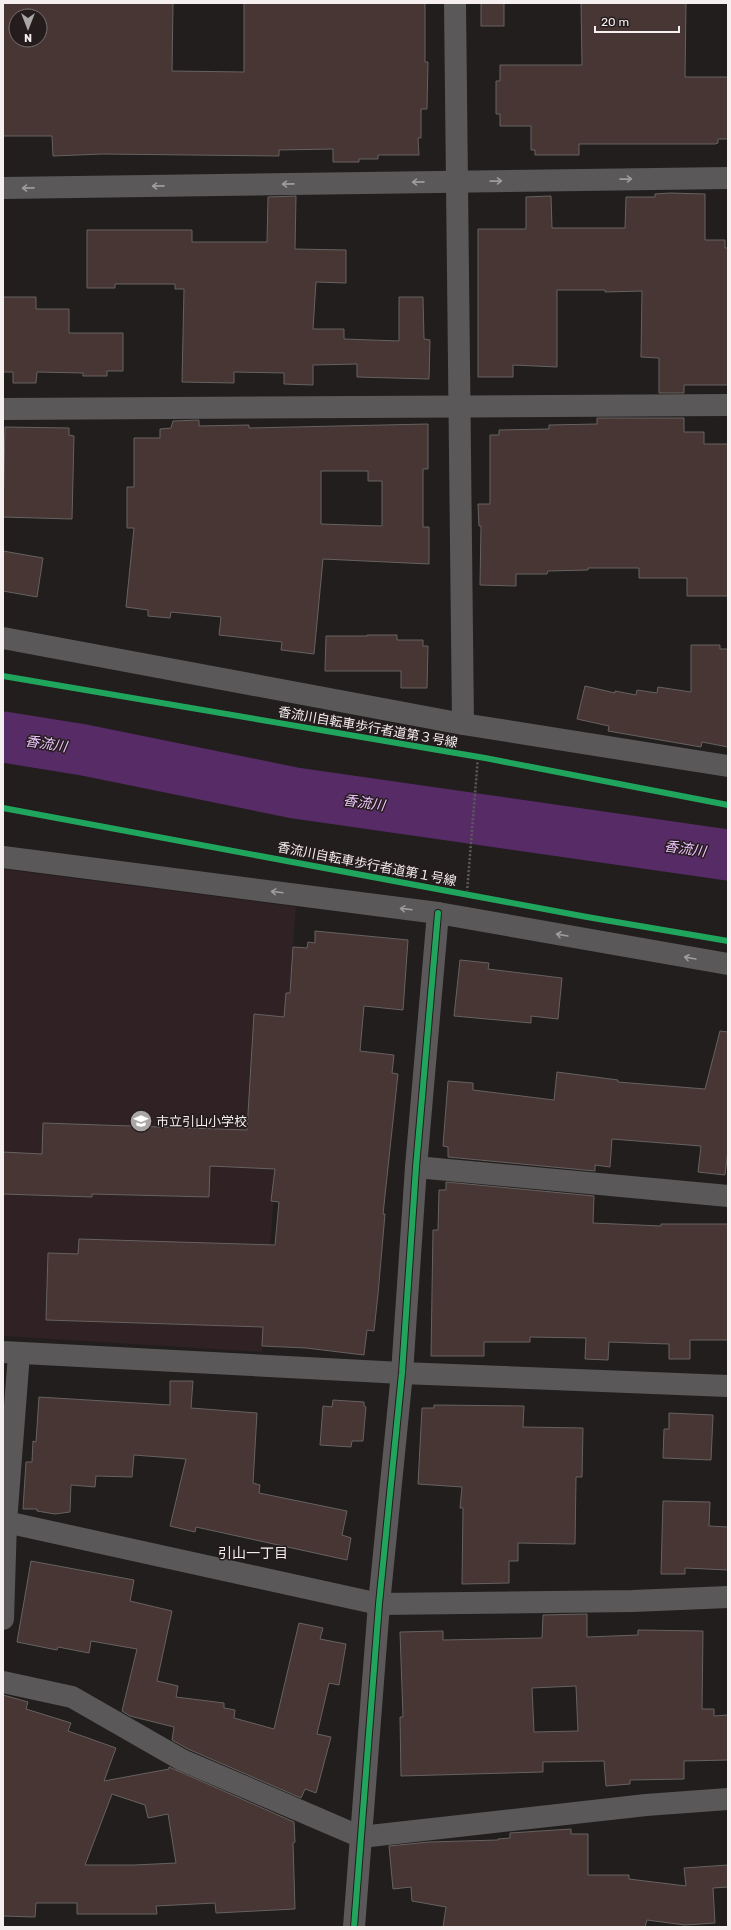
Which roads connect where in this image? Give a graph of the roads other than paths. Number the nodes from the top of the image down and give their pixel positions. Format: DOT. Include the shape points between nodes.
graph roads {
  1 [pos="455,3"];
  2 [pos="728,178"];
  3 [pos="457,182"];
  4 [pos="3,188"];
  5 [pos="728,405"];
  6 [pos="460,406"];
  7 [pos="3,409"];
  8 [pos="3,638"];
  9 [pos="463,724"];
  10 [pos="728,766"];
  11 [pos="3,857"];
  12 [pos="438,913"];
  13 [pos="728,964"];
  14 [pos="416,1167"];
  15 [pos="728,1196"];
  16 [pos="11,1353"];
  17 [pos="402,1373"];
  18 [pos="728,1386"];
  19 [pos="6,1522"];
  20 [pos="728,1597"];
  21 [pos="379,1604"];
  22 [pos="3,1619"];
  23 [pos="3,1682"];
  24 [pos="728,1799"];
  25 [pos="361,1837"];
  26 [pos="354,1927"];
  1 -- 3 [label="street"];
  3 -- 2 [label="street, one-way"];
  3 -- 4 [label="street, one-way"];
  3 -- 6 [label="street"];
  5 -- 6 [label="street"];
  6 -- 7 [label="street"];
  6 -- 9 [label="street"];
  8 -- 9 [label="street"];
  9 -- 10 [label="street"];
  12 -- 11 [label="street, one-way"];
  13 -- 12 [label="street, one-way"];
  12 -- 14 [label="street"];
  14 -- 15 [label="street"];
  14 -- 17 [label="street"];
  16 -- 17 [label="street"];
  16 -- 19 [label="street"];
  17 -- 18 [label="street"];
  17 -- 21 [label="street"];
  19 -- 21 [label="street"];
  19 -- 22 [label="street"];
  20 -- 21 [label="street" via="633,1601"];
  21 -- 25 [label="street"];
  23 -- 25 [label="street" via="72,1698 182,1760"];
  24 -- 25 [label="street" via="646,1805"];
  25 -- 26 [label="street"];
}
